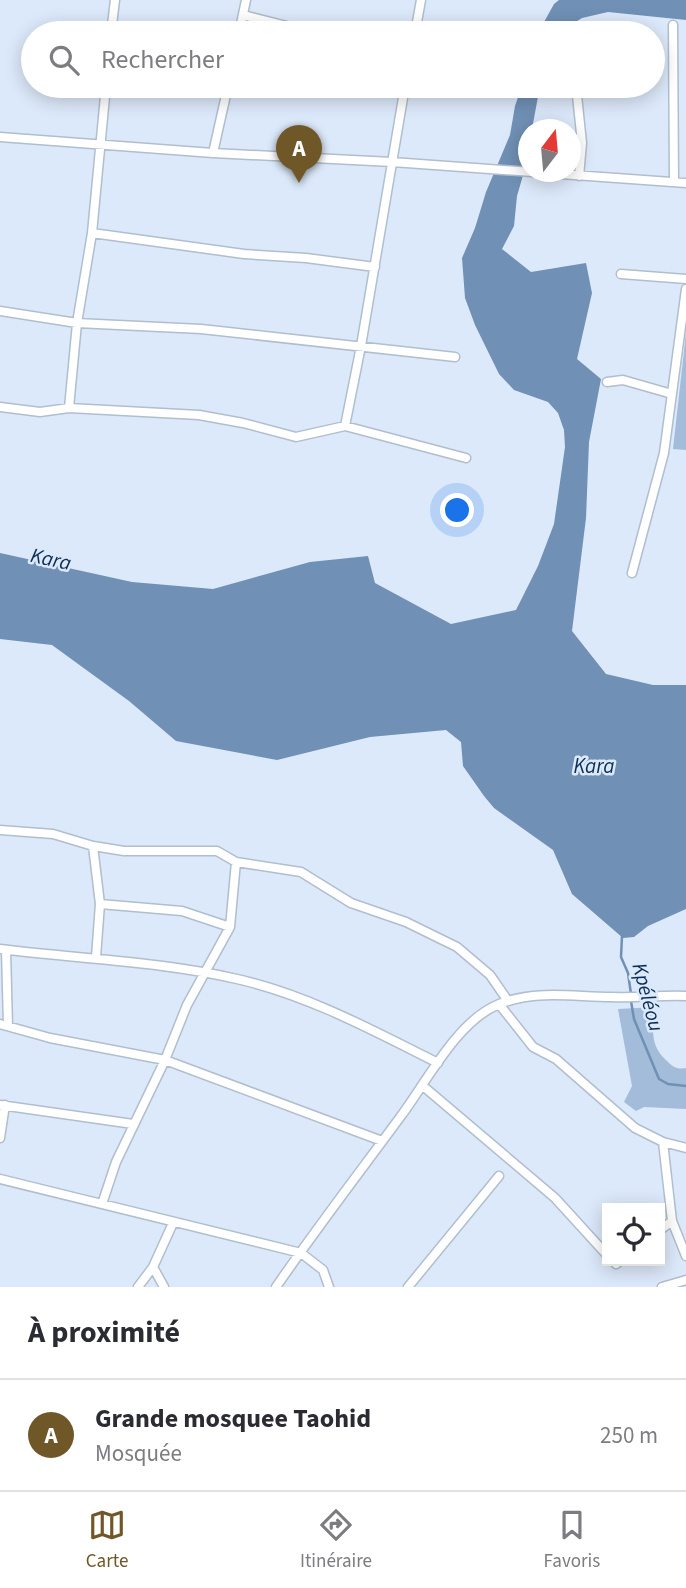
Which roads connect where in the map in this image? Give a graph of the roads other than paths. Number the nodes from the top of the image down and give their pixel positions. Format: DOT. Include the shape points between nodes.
graph roads {
  1 [pos="115,0"];
  2 [pos="246,0"];
  3 [pos="421,0"];
  4 [pos="243,15"];
  5 [pos="112,21"];
  6 [pos="242,21"];
  7 [pos="267,21"];
  8 [pos="417,21"];
  9 [pos="673,25"];
  10 [pos="105,98"];
  11 [pos="225,98"];
  12 [pos="403,98"];
  13 [pos="577,98"];
  14 [pos="579,119"];
  15 [pos="581,133"];
  16 [pos="0,137"];
  17 [pos="99,145"];
  18 [pos="213,153"];
  19 [pos="581,154"];
  20 [pos="392,162"];
  21 [pos="518,172"];
  22 [pos="581,176"];
  23 [pos="674,182"];
  24 [pos="686,183"];
  25 [pos="92,233"];
  26 [pos="375,267"];
  27 [pos="621,274"];
  28 [pos="686,279"];
  29 [pos="686,289"];
  30 [pos="0,311"];
  31 [pos="77,323"];
  32 [pos="361,346"];
  33 [pos="455,357"];
  34 [pos="607,382"];
  35 [pos="672,394"];
  36 [pos="0,407"];
  37 [pos="69,408"];
  38 [pos="345,426"];
  39 [pos="466,458"];
  40 [pos="632,573"];
  41 [pos="0,830"];
  42 [pos="93,846"];
  43 [pos="236,862"];
  44 [pos="100,904"];
  45 [pos="230,928"];
  46 [pos="3,949"];
  47 [pos="96,957"];
  48 [pos="203,974"];
  49 [pos="686,996"];
  50 [pos="508,1000"];
  51 [pos="499,1004"];
  52 [pos="4,1025"];
  53 [pos="165,1060"];
  54 [pos="438,1063"];
  55 [pos="423,1086"];
  56 [pos="2,1105"];
  57 [pos="134,1124"];
  58 [pos="0,1139"];
  59 [pos="382,1141"];
  60 [pos="663,1142"];
  61 [pos="686,1148"];
  62 [pos="499,1176"];
  63 [pos="0,1179"];
  64 [pos="102,1204"];
  65 [pos="672,1221"];
  66 [pos="173,1223"];
  67 [pos="665,1226"];
  68 [pos="602,1250"];
  69 [pos="300,1254"];
  70 [pos="686,1256"];
  71 [pos="153,1267"];
  72 [pos="686,1280"];
  73 [pos="138,1287"];
  74 [pos="164,1287"];
  75 [pos="276,1287"];
  76 [pos="328,1287"];
  77 [pos="408,1287"];
  78 [pos="662,1287"];
  1 -- 5 [label="street"];
  2 -- 4 [label="street"];
  3 -- 8 [label="street"];
  4 -- 6 [label="street"];
  4 -- 7 [label="street"];
  9 -- 23 [label="street"];
  10 -- 17 [label="street"];
  11 -- 18 [label="street"];
  12 -- 20 [label="street"];
  13 -- 14 [label="street"];
  15 -- 19 [label="street"];
  16 -- 17 [label="street"];
  17 -- 18 [label="street"];
  17 -- 25 [label="street"];
  18 -- 20 [label="street"];
  20 -- 21 [label="street"];
  20 -- 26 [label="street"];
  22 -- 23 [label="street"];
  23 -- 24 [label="street"];
  25 -- 26 [label="street"];
  25 -- 31 [label="street"];
  26 -- 32 [label="street"];
  27 -- 28 [label="street"];
  29 -- 35 [label="street"];
  30 -- 31 [label="street"];
  31 -- 32 [label="street" via="201,329"];
  31 -- 37 [label="street"];
  32 -- 33 [label="street"];
  32 -- 38 [label="street"];
  34 -- 35 [label="street" via="623,380"];
  35 -- 40 [label="street" via="664,453"];
  36 -- 37 [label="street" via="40,412"];
  37 -- 38 [label="street" via="198,415 296,437"];
  38 -- 39 [label="street"];
  41 -- 42 [label="street" via="53,834"];
  42 -- 43 [label="street" via="217,851"];
  42 -- 44 [label="street"];
  43 -- 45 [label="street"];
  43 -- 50 [label="street" via="301,872 351,903 457,947 489,975"];
  44 -- 45 [label="street" via="182,911"];
  44 -- 47 [label="street"];
  45 -- 48 [label="street"];
  46 -- 47 [label="street"];
  46 -- 52 [label="street"];
  47 -- 48 [label="street"];
  48 -- 53 [label="street"];
  48 -- 54 [label="street" via="238,979 291,996"];
  49 -- 50 [label="street" via="556,994"];
  50 -- 51 [label="street"];
  51 -- 54 [label="street" via="471,1021"];
  51 -- 60 [label="street" via="533,1047 556,1059 635,1128"];
  52 -- 53 [label="street"];
  53 -- 57 [label="street"];
  53 -- 59 [label="street"];
  54 -- 55 [label="street"];
  55 -- 59 [label="street"];
  55 -- 68 [label="street" via="555,1198"];
  56 -- 57 [label="street"];
  56 -- 58 [label="street"];
  57 -- 64 [label="street"];
  59 -- 69 [label="street"];
  60 -- 61 [label="street"];
  60 -- 65 [label="street"];
  62 -- 77 [label="street"];
  63 -- 64 [label="street"];
  64 -- 66 [label="street"];
  65 -- 67 [label="street"];
  65 -- 70 [label="street"];
  66 -- 69 [label="street"];
  66 -- 71 [label="street"];
  69 -- 75 [label="street"];
  69 -- 76 [label="street" via="323,1270"];
  71 -- 73 [label="street"];
  71 -- 74 [label="street"];
  72 -- 78 [label="street"];
}
